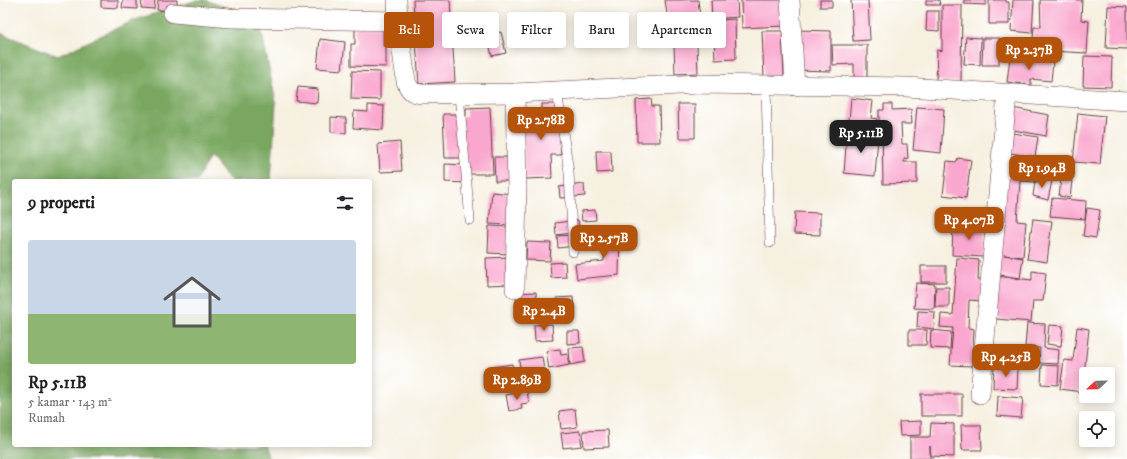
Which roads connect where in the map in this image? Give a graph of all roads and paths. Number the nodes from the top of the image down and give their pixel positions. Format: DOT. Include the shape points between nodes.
graph roads {
  1 [pos="397,0"];
  2 [pos="790,0"];
  3 [pos="398,12"];
  4 [pos="173,13"];
  5 [pos="384,21"];
  6 [pos="402,48"];
  7 [pos="766,85"];
  8 [pos="794,86"];
  9 [pos="557,91"];
  10 [pos="515,93"];
  11 [pos="459,94"];
  12 [pos="1007,94"];
  13 [pos="1127,101"];
  14 [pos="470,220"];
  15 [pos="770,243"];
  16 [pos="573,252"];
  17 [pos="515,289"];
  18 [pos="980,394"];
  1 -- 3 [label="street"];
  2 -- 8 [label="street"];
  4 -- 5 [label="street" via="230,18"];
  6 -- 11 [label="street" via="409,89 422,94"];
  7 -- 8 [label="street"];
  7 -- 9 [label="street" via="700,84"];
  7 -- 15 [label="lane"];
  8 -- 12 [label="street" via="906,87"];
  9 -- 10 [label="street"];
  9 -- 16 [label="lane" via="569,172"];
  10 -- 11 [label="street"];
  10 -- 17 [label="street"];
  11 -- 14 [label="lane"];
  12 -- 13 [label="street"];
  12 -- 18 [label="street"];
}
